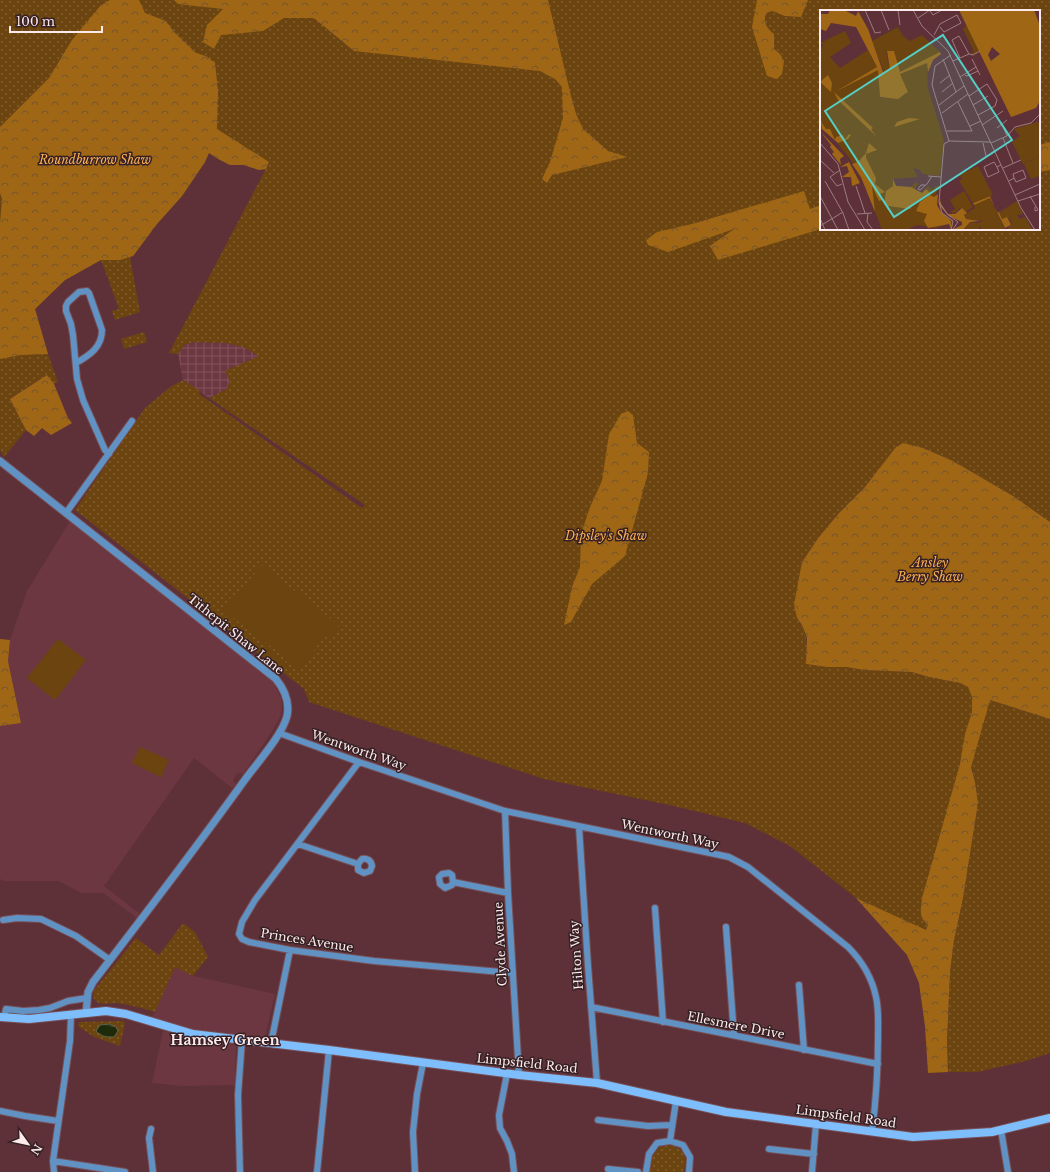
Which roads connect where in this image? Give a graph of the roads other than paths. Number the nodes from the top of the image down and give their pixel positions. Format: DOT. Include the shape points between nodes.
graph roads {
  1 [pos="76,364"];
  2 [pos="132,421"];
  3 [pos="109,454"];
  4 [pos="0,461"];
  5 [pos="66,513"];
  6 [pos="279,733"];
  7 [pos="359,762"];
  8 [pos="505,811"];
  9 [pos="579,827"];
  10 [pos="298,844"];
  11 [pos="358,864"];
  12 [pos="453,882"];
  13 [pos="508,893"];
  14 [pos="655,908"];
  15 [pos="3,920"];
  16 [pos="726,926"];
  17 [pos="290,950"];
  18 [pos="110,960"];
  19 [pos="513,972"];
  20 [pos="799,985"];
  21 [pos="87,998"];
  22 [pos="591,1007"];
  23 [pos="86,1013"];
  24 [pos="71,1015"];
  25 [pos="2,1017"];
  26 [pos="663,1022"];
  27 [pos="734,1035"];
  28 [pos="242,1040"];
  29 [pos="271,1043"];
  30 [pos="328,1050"];
  31 [pos="804,1050"];
  32 [pos="423,1063"];
  33 [pos="878,1064"];
  34 [pos="507,1074"];
  35 [pos="519,1075"];
  36 [pos="597,1083"];
  37 [pos="676,1101"];
  38 [pos="0,1111"];
  39 [pos="603,1118"];
  40 [pos="1050,1118"];
  41 [pos="58,1121"];
  42 [pos="816,1124"];
  43 [pos="672,1125"];
  44 [pos="151,1129"];
  45 [pos="1001,1130"];
  46 [pos="872,1132"];
  47 [pos="670,1141"];
  48 [pos="769,1149"];
  49 [pos="814,1154"];
  50 [pos="53,1161"];
  51 [pos="608,1169"];
  52 [pos="54,1172"];
  53 [pos="125,1172"];
  54 [pos="153,1172"];
  55 [pos="240,1172"];
  56 [pos="317,1172"];
  57 [pos="414,1172"];
  58 [pos="514,1172"];
  59 [pos="638,1172"];
  60 [pos="646,1172"];
  61 [pos="689,1172"];
  62 [pos="812,1172"];
  63 [pos="1008,1172"];
  1 -- 1 [label="street" via="96,350 102,334 89,293 83,290 66,306"];
  1 -- 3 [label="street" via="83,400"];
  2 -- 3 [label="street"];
  3 -- 5 [label="street"];
  4 -- 5 [label="street, Tithepit Shaw Lane"];
  5 -- 6 [label="street, Tithepit Shaw Lane" via="276,679 282,686 288,708"];
  6 -- 7 [label="street, Wentworth Way"];
  6 -- 18 [label="street, Tithepit Shaw Lane"];
  7 -- 8 [label="street, Wentworth Way"];
  7 -- 10 [label="street, Princes Avenue"];
  8 -- 9 [label="street, Wentworth Way"];
  8 -- 13 [label="street, Clyde Avenue"];
  9 -- 22 [label="street, Hilton Way"];
  9 -- 33 [label="street, Wentworth Way" via="729,857 748,866 848,947 868,973 878,1009"];
  10 -- 11 [label="street"];
  10 -- 17 [label="street, Princes Avenue" via="255,900 242,922 239,934 242,939 249,942"];
  12 -- 13 [label="street"];
  13 -- 19 [label="street, Clyde Avenue"];
  14 -- 26 [label="street"];
  15 -- 18 [label="street" via="41,919 76,936"];
  16 -- 27 [label="street"];
  17 -- 19 [label="street, Princes Avenue" via="374,961"];
  17 -- 29 [label="street"];
  18 -- 21 [label="street, Tithepit Shaw Lane" via="93,982"];
  19 -- 35 [label="street, Clyde Avenue"];
  20 -- 31 [label="street"];
  21 -- 23 [label="street, Tithepit Shaw Lane"];
  21 -- 25 [label="street" via="39,1010 6,1009"];
  22 -- 26 [label="street, Ellesmere Drive"];
  22 -- 36 [label="street, Hilton Way"];
  23 -- 24 [label="main road, Limpsfield Road"];
  23 -- 28 [label="main road, Limpsfield Road" via="106,1011 126,1014 193,1034"];
  24 -- 25 [label="main road, Limpsfield Road" via="29,1019"];
  24 -- 41 [label="street" via="70,1041"];
  26 -- 27 [label="street, Ellesmere Drive"];
  27 -- 31 [label="street, Ellesmere Drive"];
  28 -- 29 [label="main road, Limpsfield Road"];
  28 -- 55 [label="street" via="238,1095"];
  29 -- 30 [label="main road, Limpsfield Road"];
  30 -- 32 [label="main road, Limpsfield Road"];
  30 -- 56 [label="street"];
  31 -- 33 [label="street, Ellesmere Drive"];
  32 -- 34 [label="main road, Limpsfield Road"];
  32 -- 57 [label="street" via="413,1132"];
  33 -- 46 [label="street, Wentworth Way"];
  34 -- 35 [label="main road, Limpsfield Road"];
  34 -- 58 [label="street" via="499,1116 500,1128 512,1154"];
  35 -- 36 [label="main road, Limpsfield Road"];
  36 -- 37 [label="main road, Limpsfield Road"];
  37 -- 42 [label="main road, Limpsfield Road" via="726,1112"];
  37 -- 43 [label="street"];
  38 -- 41 [label="street"];
  39 -- 43 [label="street" via="648,1126"];
  40 -- 45 [label="main road, Limpsfield Road"];
  41 -- 50 [label="street"];
  42 -- 46 [label="main road, Limpsfield Road"];
  42 -- 49 [label="street"];
  43 -- 47 [label="street"];
  44 -- 54 [label="street" via="149,1138"];
  45 -- 46 [label="main road, Limpsfield Road" via="913,1137"];
  45 -- 63 [label="street"];
  47 -- 60 [label="street" via="657,1144 649,1154"];
  47 -- 61 [label="street" via="683,1145 690,1157"];
  48 -- 49 [label="street"];
  49 -- 62 [label="street"];
  50 -- 52 [label="street"];
  50 -- 53 [label="street"];
  51 -- 59 [label="street"];
}
